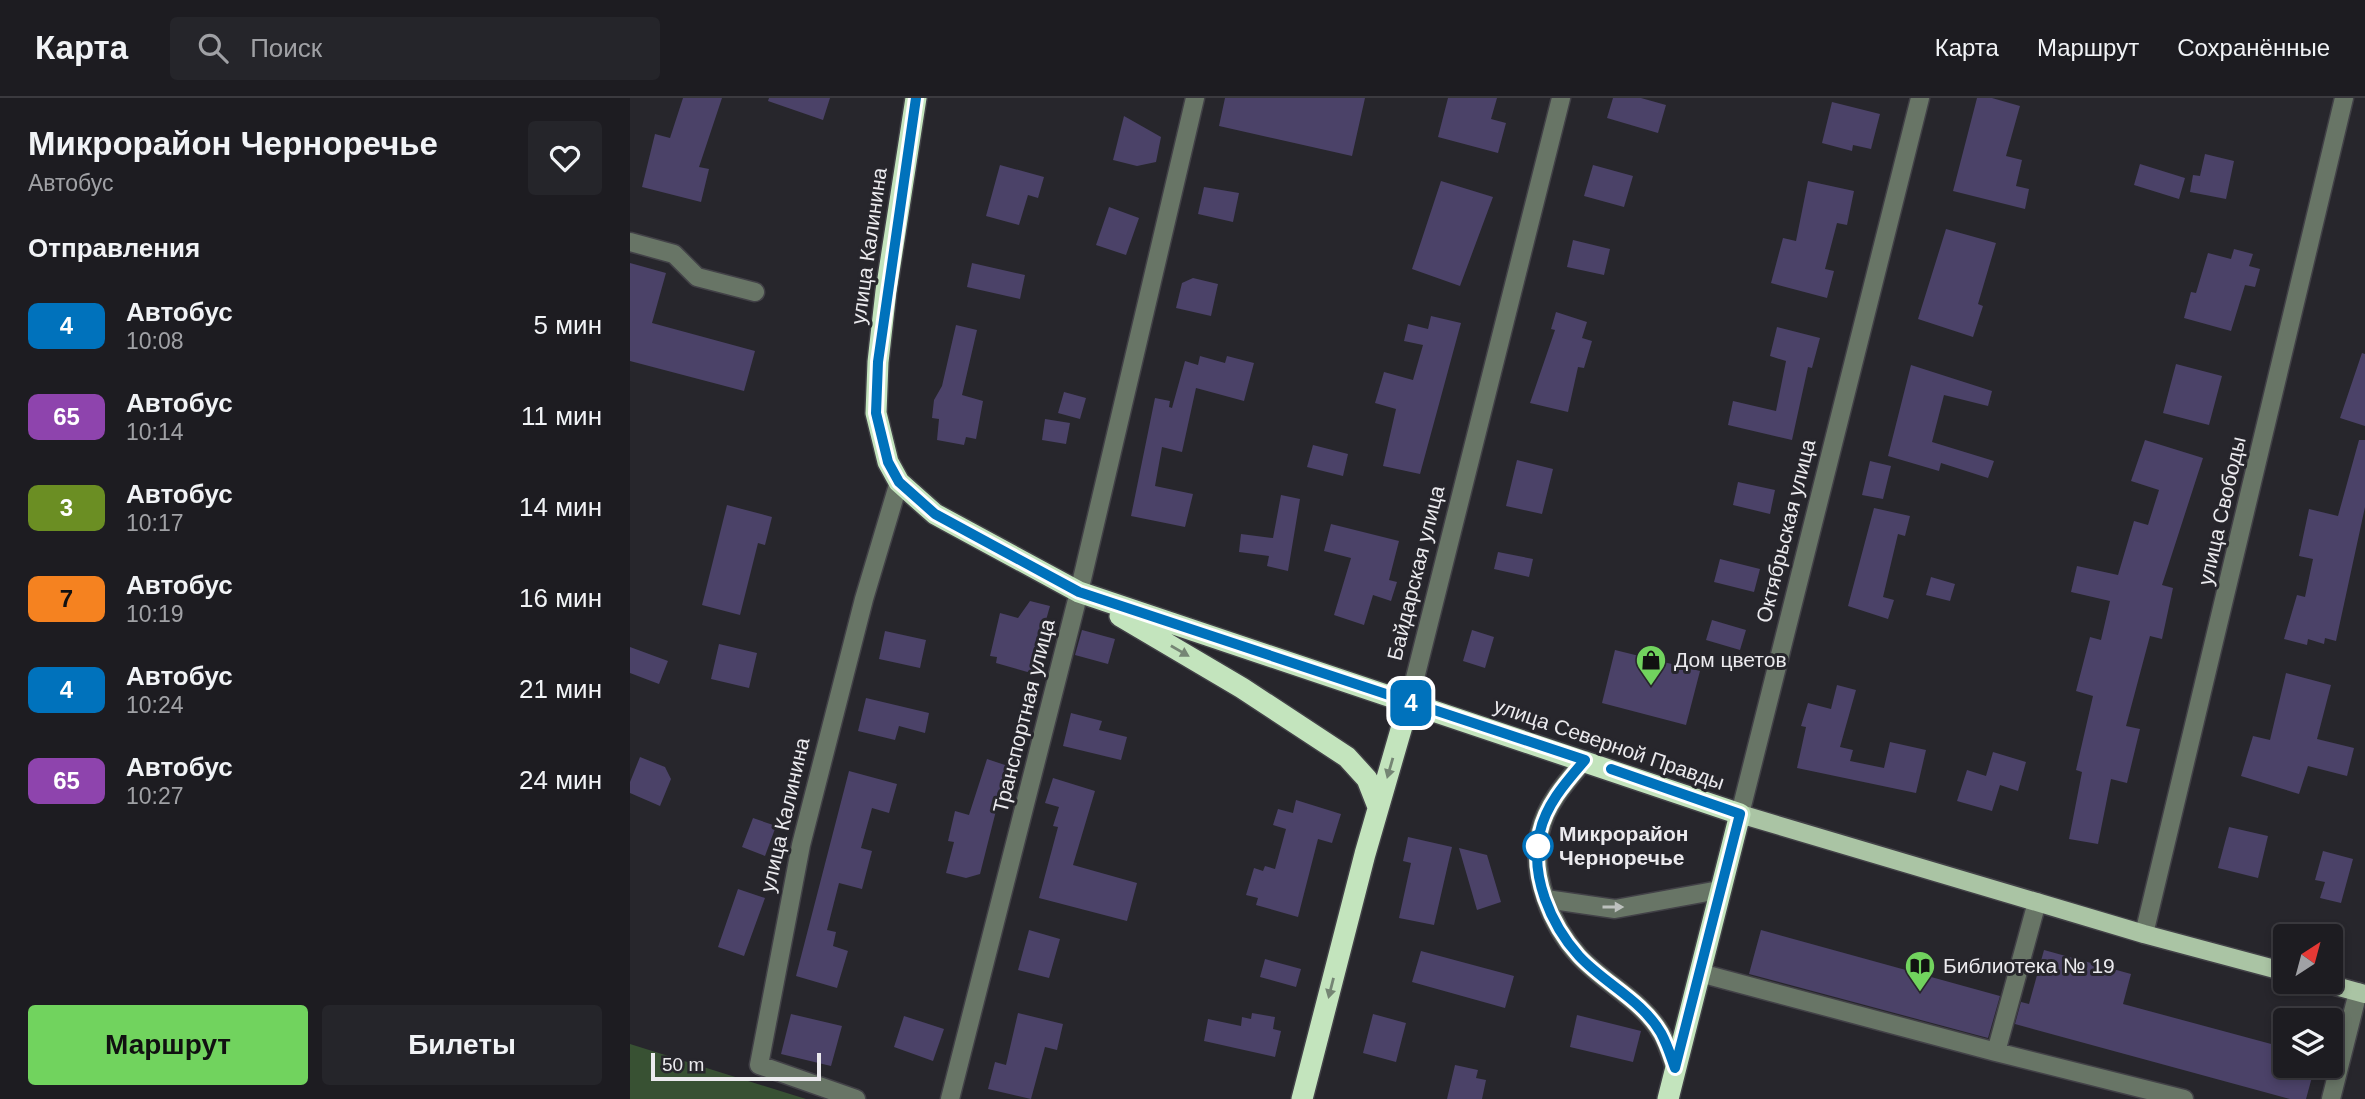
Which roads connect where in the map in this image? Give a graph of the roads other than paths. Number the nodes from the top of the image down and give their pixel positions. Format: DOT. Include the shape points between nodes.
graph roads {
  1 [pos="916,98"];
  2 [pos="1195,98"];
  3 [pos="1561,98"];
  4 [pos="1920,98"];
  5 [pos="2344,98"];
  6 [pos="630,242"];
  7 [pos="755,292"];
  8 [pos="899,482"];
  9 [pos="935,514"];
  10 [pos="1079,592"];
  11 [pos="1409,702"];
  12 [pos="1585,760"];
  13 [pos="1378,807"];
  14 [pos="1740,814"];
  15 [pos="1720,890"];
  16 [pos="1546,900"];
  17 [pos="2037,902"];
  18 [pos="2144,934"];
  19 [pos="2273,969"];
  20 [pos="1700,973"];
  21 [pos="2343,988"];
  22 [pos="2361,993"];
  23 [pos="1996,1052"];
  24 [pos="1675,1068"];
  25 [pos="856,1099"];
  26 [pos="950,1099"];
  27 [pos="1302,1099"];
  28 [pos="1668,1099"];
  29 [pos="2184,1099"];
  30 [pos="2331,1099"];
  1 -- 8 [label="highway, улица Калинина" via="878,362 876,413 888,462"];
  2 -- 10 [label="street, Транспортная улица"];
  3 -- 11 [label="street, Байдарская улица"];
  4 -- 14 [label="street, Октябрьская улица"];
  5 -- 18 [label="street, улица Свободы"];
  6 -- 7 [label="street" via="674,254 697,277"];
  8 -- 9 [label="highway, улица Калинина"];
  8 -- 25 [label="street, улица Калинина" via="801,845 760,1065"];
  9 -- 10 [label="highway, улица Северной Правды"];
  10 -- 11 [label="highway, улица Северной Правды"];
  10 -- 13 [label="highway, one-way" via="1242,688 1347,757 1367,779"];
  10 -- 26 [label="street, Транспортная улица"];
  11 -- 12 [label="highway, улица Северной Правды"];
  11 -- 13 [label="highway, Байдарская улица, one-way"];
  12 -- 14 [label="highway, улица Северной Правды"];
  12 -- 16 [label="street" via="1556,795 1540,831 1537,864"];
  13 -- 27 [label="highway, Байдарская улица, one-way"];
  14 -- 15 [label="highway, Октябрьская улица"];
  14 -- 17 [label="main road, улица Северной Правды"];
  16 -- 15 [label="street, one-way" via="1615,909"];
  15 -- 20 [label="highway, Октябрьская улица"];
  16 -- 24 [label="street" via="1561,932 1580,957 1645,1012 1662,1034"];
  17 -- 18 [label="main road, улица Северной Правды"];
  17 -- 23 [label="street"];
  18 -- 19 [label="main road, улица Северной Правды"];
  20 -- 23 [label="street"];
  20 -- 24 [label="highway, Октябрьская улица"];
  21 -- 22 [label="main road"];
  22 -- 30 [label="street"];
  23 -- 29 [label="street"];
  24 -- 28 [label="highway, Октябрьская улица"];
}
